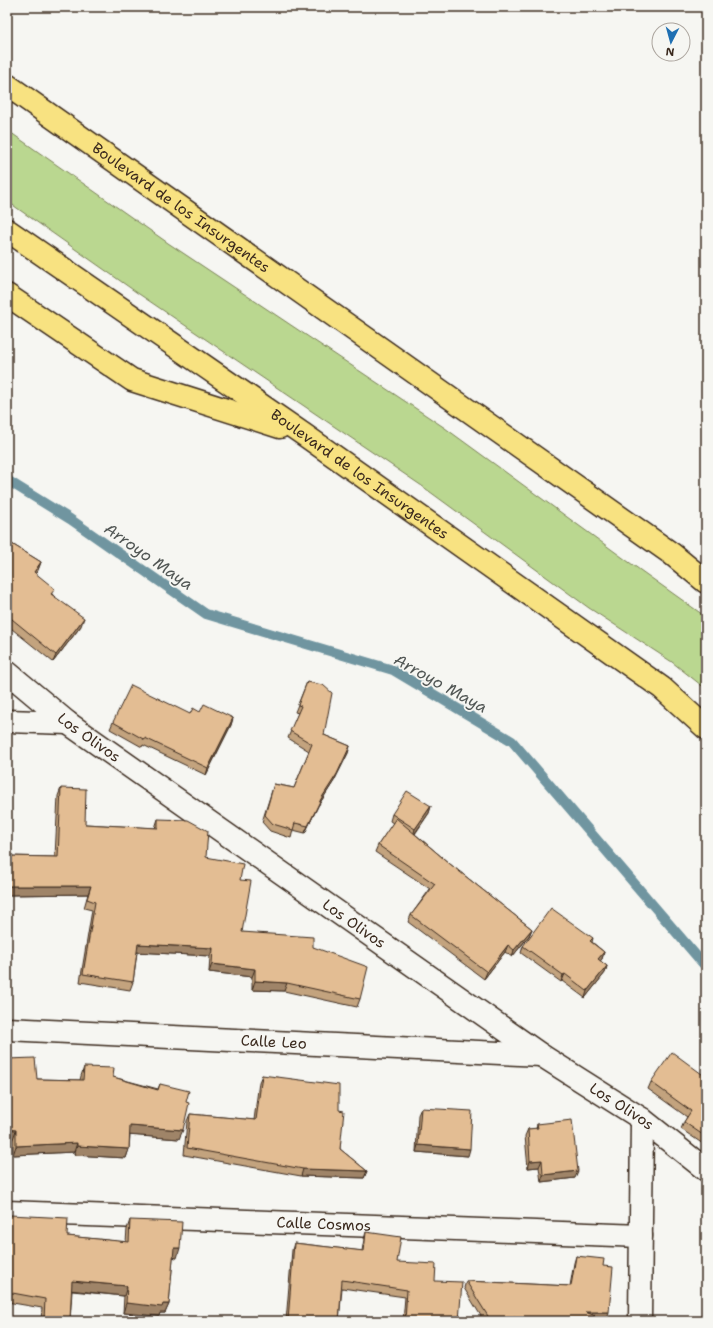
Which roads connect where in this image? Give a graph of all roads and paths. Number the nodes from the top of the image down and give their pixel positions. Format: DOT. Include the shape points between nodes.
graph roads {
  1 [pos="7,85"];
  2 [pos="7,230"];
  3 [pos="7,295"];
  4 [pos="303,434"];
  5 [pos="706,582"];
  6 [pos="7,672"];
  7 [pos="7,721"];
  8 [pos="68,723"];
  9 [pos="706,728"];
  10 [pos="7,1029"];
  11 [pos="541,1055"];
  12 [pos="642,1119"];
  13 [pos="706,1170"];
  14 [pos="7,1212"];
  15 [pos="641,1236"];
  16 [pos="640,1321"];
  1 -- 5 [label="highway, Boulevard de los Insurgentes" via="672,554"];
  2 -- 4 [label="highway, Boulevard de los Insurgentes"];
  3 -- 4 [label="highway" via="132,380"];
  4 -- 9 [label="highway, Boulevard de los Insurgentes" via="662,688"];
  6 -- 8 [label="street, Los Olivos"];
  7 -- 8 [label="street"];
  8 -- 11 [label="street, Los Olivos"];
  10 -- 11 [label="street, Calle Leo"];
  11 -- 12 [label="street, Los Olivos"];
  12 -- 13 [label="street, Los Olivos"];
  12 -- 15 [label="street"];
  14 -- 15 [label="street, Calle Cosmos"];
  15 -- 16 [label="street"];
}
